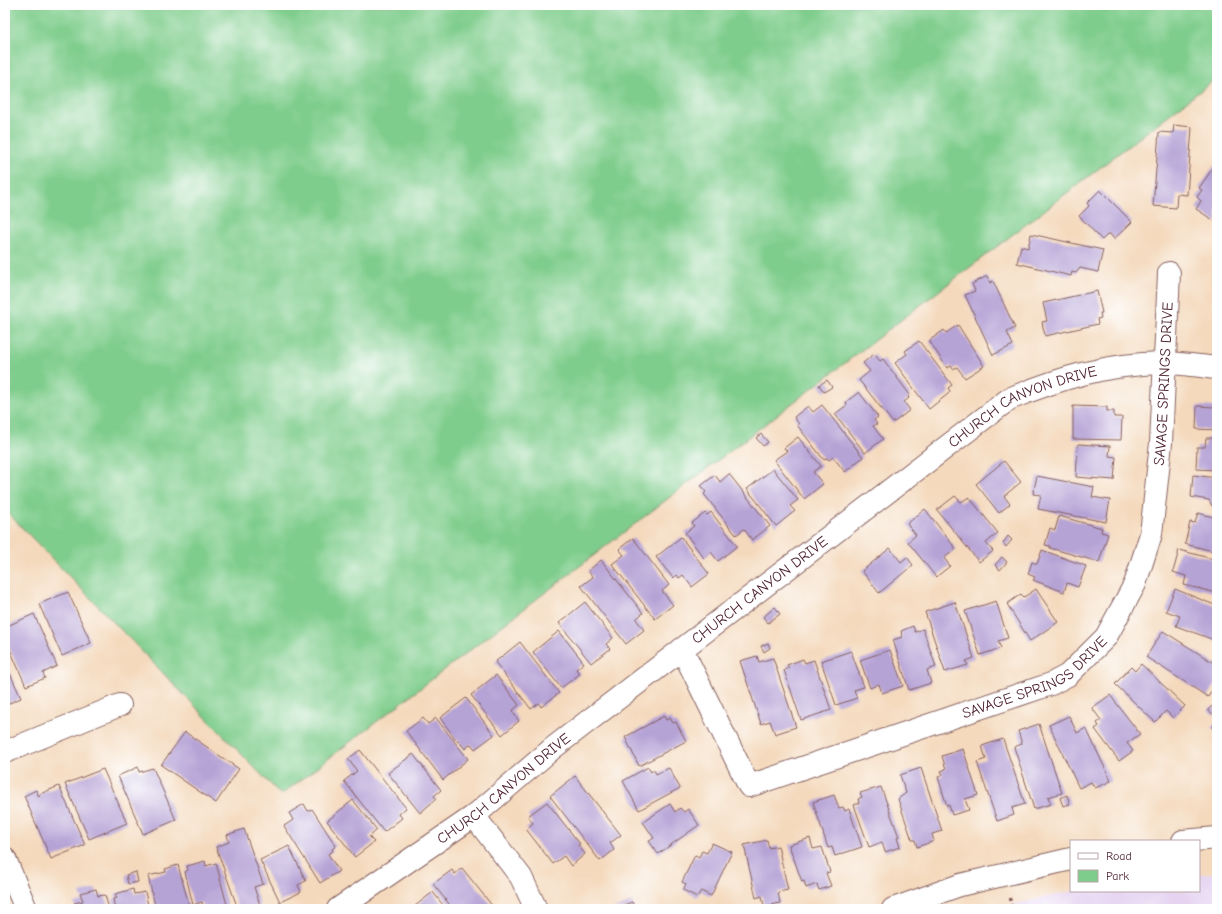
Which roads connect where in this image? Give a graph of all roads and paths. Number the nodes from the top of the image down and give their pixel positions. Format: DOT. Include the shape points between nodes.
graph roads {
  1 [pos="1169,273"];
  2 [pos="1164,363"];
  3 [pos="1217,368"];
  4 [pos="682,650"];
  5 [pos="120,706"];
  6 [pos="5,752"];
  7 [pos="474,816"];
  8 [pos="1217,838"];
  9 [pos="1194,840"];
  10 [pos="5,859"];
  11 [pos="1070,859"];
  12 [pos="1010,898"];
  13 [pos="26,909"];
  14 [pos="338,909"];
  15 [pos="536,909"];
  16 [pos="893,909"];
  17 [pos="1012,909"];
  1 -- 2 [label="street, SAVAGE SPRINGS DRIVE"];
  2 -- 3 [label="street, CHURCH CANYON DRIVE"];
  2 -- 4 [label="street, CHURCH CANYON DRIVE" via="1104,368 1056,380 1009,399"];
  2 -- 4 [label="street, SAVAGE SPRINGS DRIVE" via="1161,444 1152,534 1135,584 1106,637 1068,675 1051,684 749,786"];
  4 -- 7 [label="street, CHURCH CANYON DRIVE" via="553,748"];
  5 -- 6 [label="street"];
  7 -- 14 [label="street, CHURCH CANYON DRIVE"];
  7 -- 15 [label="street" via="521,877"];
  8 -- 9 [label="street"];
  10 -- 13 [label="street"];
  11 -- 16 [label="street" via="960,885"];
  12 -- 17 [label="path"];
}
